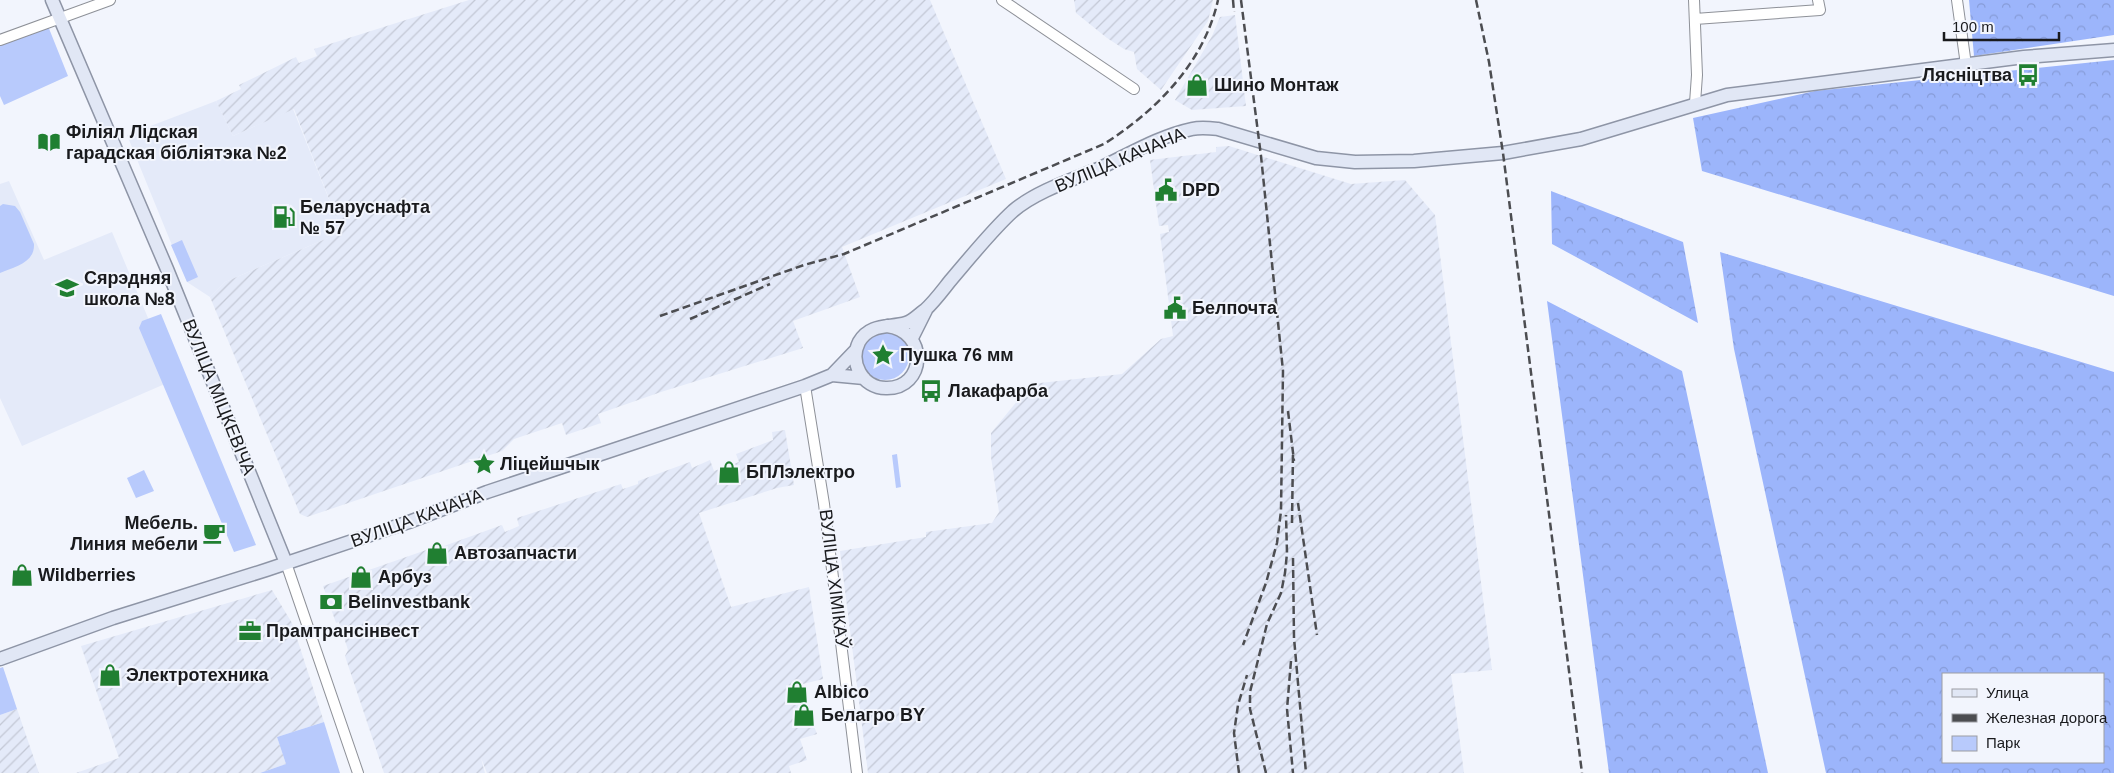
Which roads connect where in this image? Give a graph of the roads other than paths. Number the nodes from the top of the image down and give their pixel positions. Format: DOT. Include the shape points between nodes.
graph roads {
  1 [pos="52,0"];
  2 [pos="110,0"];
  3 [pos="1002,0"];
  4 [pos="1694,0"];
  5 [pos="1957,0"];
  6 [pos="1819,5"];
  7 [pos="60,18"];
  8 [pos="1695,19"];
  9 [pos="0,40"];
  10 [pos="2114,50"];
  11 [pos="1966,65"];
  12 [pos="1134,89"];
  13 [pos="1695,103"];
  14 [pos="927,308"];
  15 [pos="887,326"];
  16 [pos="912,338"];
  17 [pos="856,350"];
  18 [pos="832,375"];
  19 [pos="864,378"];
  20 [pos="805,386"];
  21 [pos="286,564"];
  22 [pos="0,659"];
  23 [pos="358,773"];
  24 [pos="857,773"];
  1 -- 7 [label="main road, ВУЛІЦА МІЦКЕВІЧА"];
  2 -- 7 [label="street"];
  3 -- 12 [label="street"];
  4 -- 8 [label="street"];
  5 -- 11 [label="street"];
  6 -- 8 [label="street"];
  7 -- 9 [label="street"];
  7 -- 21 [label="main road, ВУЛІЦА МІЦКЕВІЧА" via="167,269"];
  8 -- 13 [label="street"];
  10 -- 11 [label="main road, ВУЛІЦА КАЧАНА"];
  11 -- 13 [label="main road, ВУЛІЦА КАЧАНА" via="1727,95"];
  13 -- 14 [label="main road, ВУЛІЦА КАЧАНА" via="1581,139 1534,148 1414,161 1355,162 1316,158 1218,129 1191,129 1046,192 1014,211"];
  14 -- 15 [label="main road, ВУЛІЦА КАЧАНА" via="908,323"];
  14 -- 16 [label="main road, ВУЛІЦА КАЧАНА"];
  15 -- 16 [label="main road" via="901,329"];
  15 -- 17 [label="main road, ВУЛІЦА КАЧАНА" via="867,332"];
  16 -- 19 [label="main road, ВУЛІЦА КАЧАНА" via="918,362 907,381 886,388 877,387"];
  17 -- 18 [label="main road, ВУЛІЦА КАЧАНА"];
  17 -- 19 [label="main road" via="856,365"];
  18 -- 19 [label="main road, ВУЛІЦА КАЧАНА"];
  18 -- 20 [label="main road, ВУЛІЦА КАЧАНА"];
  20 -- 21 [label="main road, ВУЛІЦА КАЧАНА" via="487,492"];
  20 -- 24 [label="street, ВУЛІЦА ХІМІКАЎ" via="824,504"];
  21 -- 22 [label="main road, ВУЛІЦА КАЧАНА" via="113,618"];
  21 -- 23 [label="street, ВУЛІЦА МІЦКЕВІЧА"];
}
